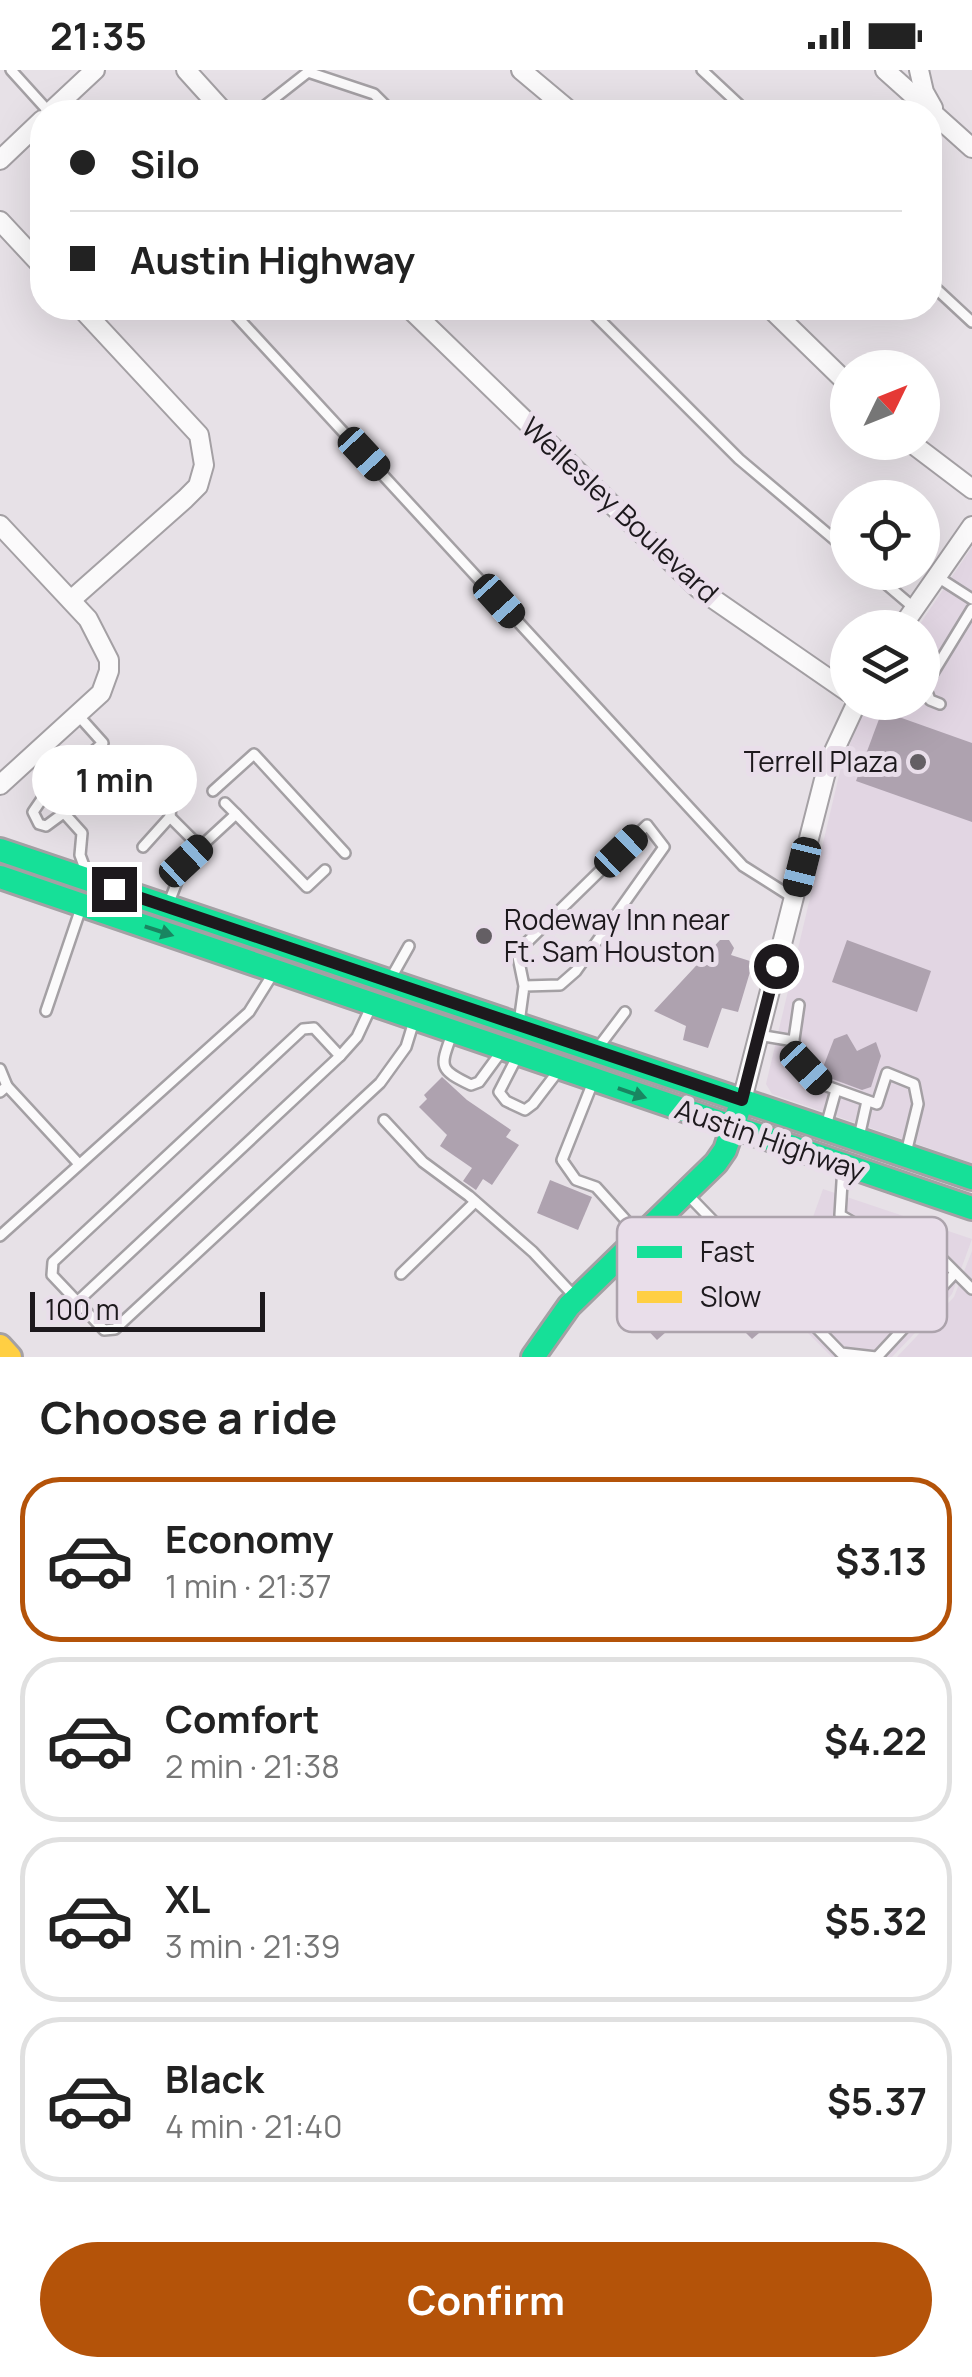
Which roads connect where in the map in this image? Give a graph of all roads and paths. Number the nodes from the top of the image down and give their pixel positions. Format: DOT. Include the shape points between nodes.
graph roads {
  1 [pos="11,70"];
  2 [pos="95,70"];
  3 [pos="186,70"];
  4 [pos="522,70"];
  5 [pos="702,70"];
  6 [pos="885,70"];
  7 [pos="918,70"];
  8 [pos="39,100"];
  9 [pos="63,100"];
  10 [pos="213,100"];
  11 [pos="272,100"];
  12 [pos="380,100"];
  13 [pos="556,100"];
  14 [pos="734,100"];
  15 [pos="919,100"];
  16 [pos="928,100"];
  17 [pos="942,121"];
  18 [pos="30,131"];
  19 [pos="972,148"];
  20 [pos="0,160"];
  21 [pos="0,221"];
  22 [pos="30,253"];
  23 [pos="942,294"];
  24 [pos="92,320"];
  25 [pos="239,320"];
  26 [pos="421,320"];
  27 [pos="600,320"];
  28 [pos="782,320"];
  29 [pos="972,322"];
  30 [pos="830,366"];
  31 [pos="934,460"];
  32 [pos="972,488"];
  33 [pos="0,526"];
  34 [pos="972,526"];
  35 [pos="830,536"];
  36 [pos="940,570"];
  37 [pos="940,579"];
  38 [pos="893,590"];
  39 [pos="926,590"];
  40 [pos="972,599"];
  41 [pos="72,600"];
  42 [pos="913,607"];
  43 [pos="972,609"];
  44 [pos="911,610"];
  45 [pos="940,661"];
  46 [pos="830,680"];
  47 [pos="77,714"];
  48 [pos="849,720"];
  49 [pos="0,785"];
  50 [pos="155,789"];
  51 [pos="213,791"];
  52 [pos="46,792"];
  53 [pos="225,803"];
  54 [pos="65,812"];
  55 [pos="236,814"];
  56 [pos="170,818"];
  57 [pos="143,847"];
  58 [pos="200,847"];
  59 [pos="0,850"];
  60 [pos="345,853"];
  61 [pos="326,870"];
  62 [pos="0,877"];
  63 [pos="91,881"];
  64 [pos="794,898"];
  65 [pos="82,905"];
  66 [pos="167,907"];
  67 [pos="409,946"];
  68 [pos="275,969"];
  69 [pos="389,982"];
  70 [pos="524,986"];
  71 [pos="372,1004"];
  72 [pos="799,1005"];
  73 [pos="46,1011"];
  74 [pos="626,1012"];
  75 [pos="415,1019"];
  76 [pos="518,1026"];
  77 [pos="452,1032"];
  78 [pos="758,1035"];
  79 [pos="794,1041"];
  80 [pos="511,1052"];
  81 [pos="595,1052"];
  82 [pos="340,1056"];
  83 [pos="0,1068"];
  84 [pos="560,1068"];
  85 [pos="594,1080"];
  86 [pos="3,1089"];
  87 [pos="836,1090"];
  88 [pos="742,1100"];
  89 [pos="868,1100"];
  90 [pos="384,1120"];
  91 [pos="734,1128"];
  92 [pos="825,1129"];
  93 [pos="858,1140"];
  94 [pos="906,1156"];
  95 [pos="79,1164"];
  96 [pos="842,1164"];
  97 [pos="972,1178"];
  98 [pos="687,1194"];
  99 [pos="476,1202"];
  100 [pos="972,1208"];
  101 [pos="621,1217"];
  102 [pos="663,1217"];
  103 [pos="709,1217"];
  104 [pos="845,1217"];
  105 [pos="0,1236"];
  106 [pos="617,1261"];
  107 [pos="947,1264"];
  108 [pos="956,1273"];
  109 [pos="400,1274"];
  110 [pos="947,1283"];
  111 [pos="972,1289"];
  112 [pos="577,1299"];
  113 [pos="78,1302"];
  114 [pos="822,1332"];
  115 [pos="901,1332"];
  116 [pos="0,1346"];
  117 [pos="10,1357"];
  118 [pos="534,1357"];
  119 [pos="877,1357"];
  1 -- 8 [label="lane"];
  2 -- 9 [label="street"];
  3 -- 10 [label="street"];
  4 -- 13 [label="street"];
  5 -- 14 [label="lane"];
  6 -- 15 [label="street"];
  7 -- 16 [label="street"];
  11 -- 12 [label="lane" via="308,72"];
  17 -- 19 [label="street"];
  18 -- 20 [label="street"];
  21 -- 22 [label="street"];
  23 -- 29 [label="lane"];
  24 -- 41 [label="street" via="199,434 204,466 198,486"];
  25 -- 64 [label="lane" via="743,866"];
  26 -- 46 [label="street, Wellesley Boulevard" via="699,589"];
  27 -- 35 [label="lane" via="740,459"];
  28 -- 30 [label="street"];
  31 -- 32 [label="street"];
  33 -- 41 [label="street"];
  34 -- 36 [label="street"];
  37 -- 40 [label="lane"];
  38 -- 42 [label="lane"];
  39 -- 42 [label="street"];
  41 -- 47 [label="street" via="110,660 100,692"];
  42 -- 44 [label="street"];
  43 -- 45 [label="lane"];
  47 -- 49 [label="street"];
  47 -- 52 [label="lane" via="103,742"];
  48 -- 64 [label="street" via="828,764"];
  50 -- 56 [label="lane" via="170,805"];
  51 -- 60 [label="lane" via="254,754"];
  52 -- 54 [label="lane"];
  52 -- 54 [label="lane" via="33,812 39,824"];
  53 -- 55 [label="lane"];
  54 -- 63 [label="lane" via="82,834 82,867"];
  55 -- 58 [label="lane"];
  55 -- 61 [label="lane" via="307,887"];
  56 -- 57 [label="lane"];
  56 -- 58 [label="lane"];
  58 -- 66 [label="lane" via="186,861"];
  59 -- 63 [label="main road, Austin Highway"];
  62 -- 65 [label="main road, Austin Highway"];
  63 -- 66 [label="main road, Austin Highway"];
  64 -- 78 [label="street"];
  65 -- 68 [label="main road, Austin Highway, one-way"];
  65 -- 73 [label="lane"];
  66 -- 69 [label="main road, Austin Highway"];
  67 -- 69 [label="lane"];
  68 -- 71 [label="main road, Austin Highway"];
  68 -- 95 [label="lane" via="249,1012"];
  69 -- 76 [label="main road, Austin Highway"];
  70 -- 70 [label="lane" via="517,952 647,826 664,846 576,971 560,985"];
  70 -- 76 [label="lane"];
  71 -- 75 [label="main road, Austin Highway"];
  71 -- 82 [label="lane" via="358,1037"];
  72 -- 79 [label="lane"];
  74 -- 81 [label="lane"];
  75 -- 77 [label="main road, Austin Highway"];
  75 -- 113 [label="lane" via="406,1047 380,1084 115,1330 104,1330"];
  76 -- 81 [label="main road, Austin Highway"];
  77 -- 80 [label="main road, Austin Highway"];
  77 -- 80 [label="lane" via="444,1068 471,1085"];
  78 -- 79 [label="lane"];
  78 -- 88 [label="street"];
  79 -- 87 [label="lane" via="792,1053 821,1084"];
  80 -- 84 [label="main road, Austin Highway"];
  80 -- 84 [label="lane" via="499,1092 525,1110"];
  81 -- 88 [label="main road, Austin Highway"];
  82 -- 113 [label="lane"];
  82 -- 113 [label="lane" via="314,1028 303,1028 50,1268"];
  83 -- 86 [label="lane"];
  84 -- 85 [label="main road, Austin Highway"];
  85 -- 91 [label="main road, Austin Highway, one-way"];
  85 -- 101 [label="lane" via="562,1160"];
  86 -- 95 [label="lane"];
  87 -- 89 [label="lane"];
  87 -- 92 [label="lane"];
  88 -- 91 [label="main road"];
  88 -- 92 [label="main road, Austin Highway"];
  89 -- 93 [label="lane"];
  89 -- 94 [label="lane" via="876,1104 888,1073 914,1084 918,1104"];
  90 -- 99 [label="lane" via="423,1162"];
  91 -- 96 [label="main road, Austin Highway"];
  91 -- 98 [label="main road" via="716,1163"];
  92 -- 93 [label="main road, Austin Highway"];
  93 -- 94 [label="main road, Austin Highway"];
  94 -- 97 [label="main road, Austin Highway"];
  95 -- 105 [label="lane"];
  96 -- 100 [label="main road, Austin Highway"];
  96 -- 104 [label="lane"];
  98 -- 102 [label="main road"];
  98 -- 103 [label="lane"];
  99 -- 109 [label="lane"];
  99 -- 112 [label="lane"];
  106 -- 112 [label="main road"];
  107 -- 108 [label="lane"];
  108 -- 110 [label="lane"];
  108 -- 111 [label="lane"];
  112 -- 118 [label="main road"];
  114 -- 119 [label="lane" via="841,1352"];
  115 -- 119 [label="lane"];
  116 -- 117 [label="main road"];
}
